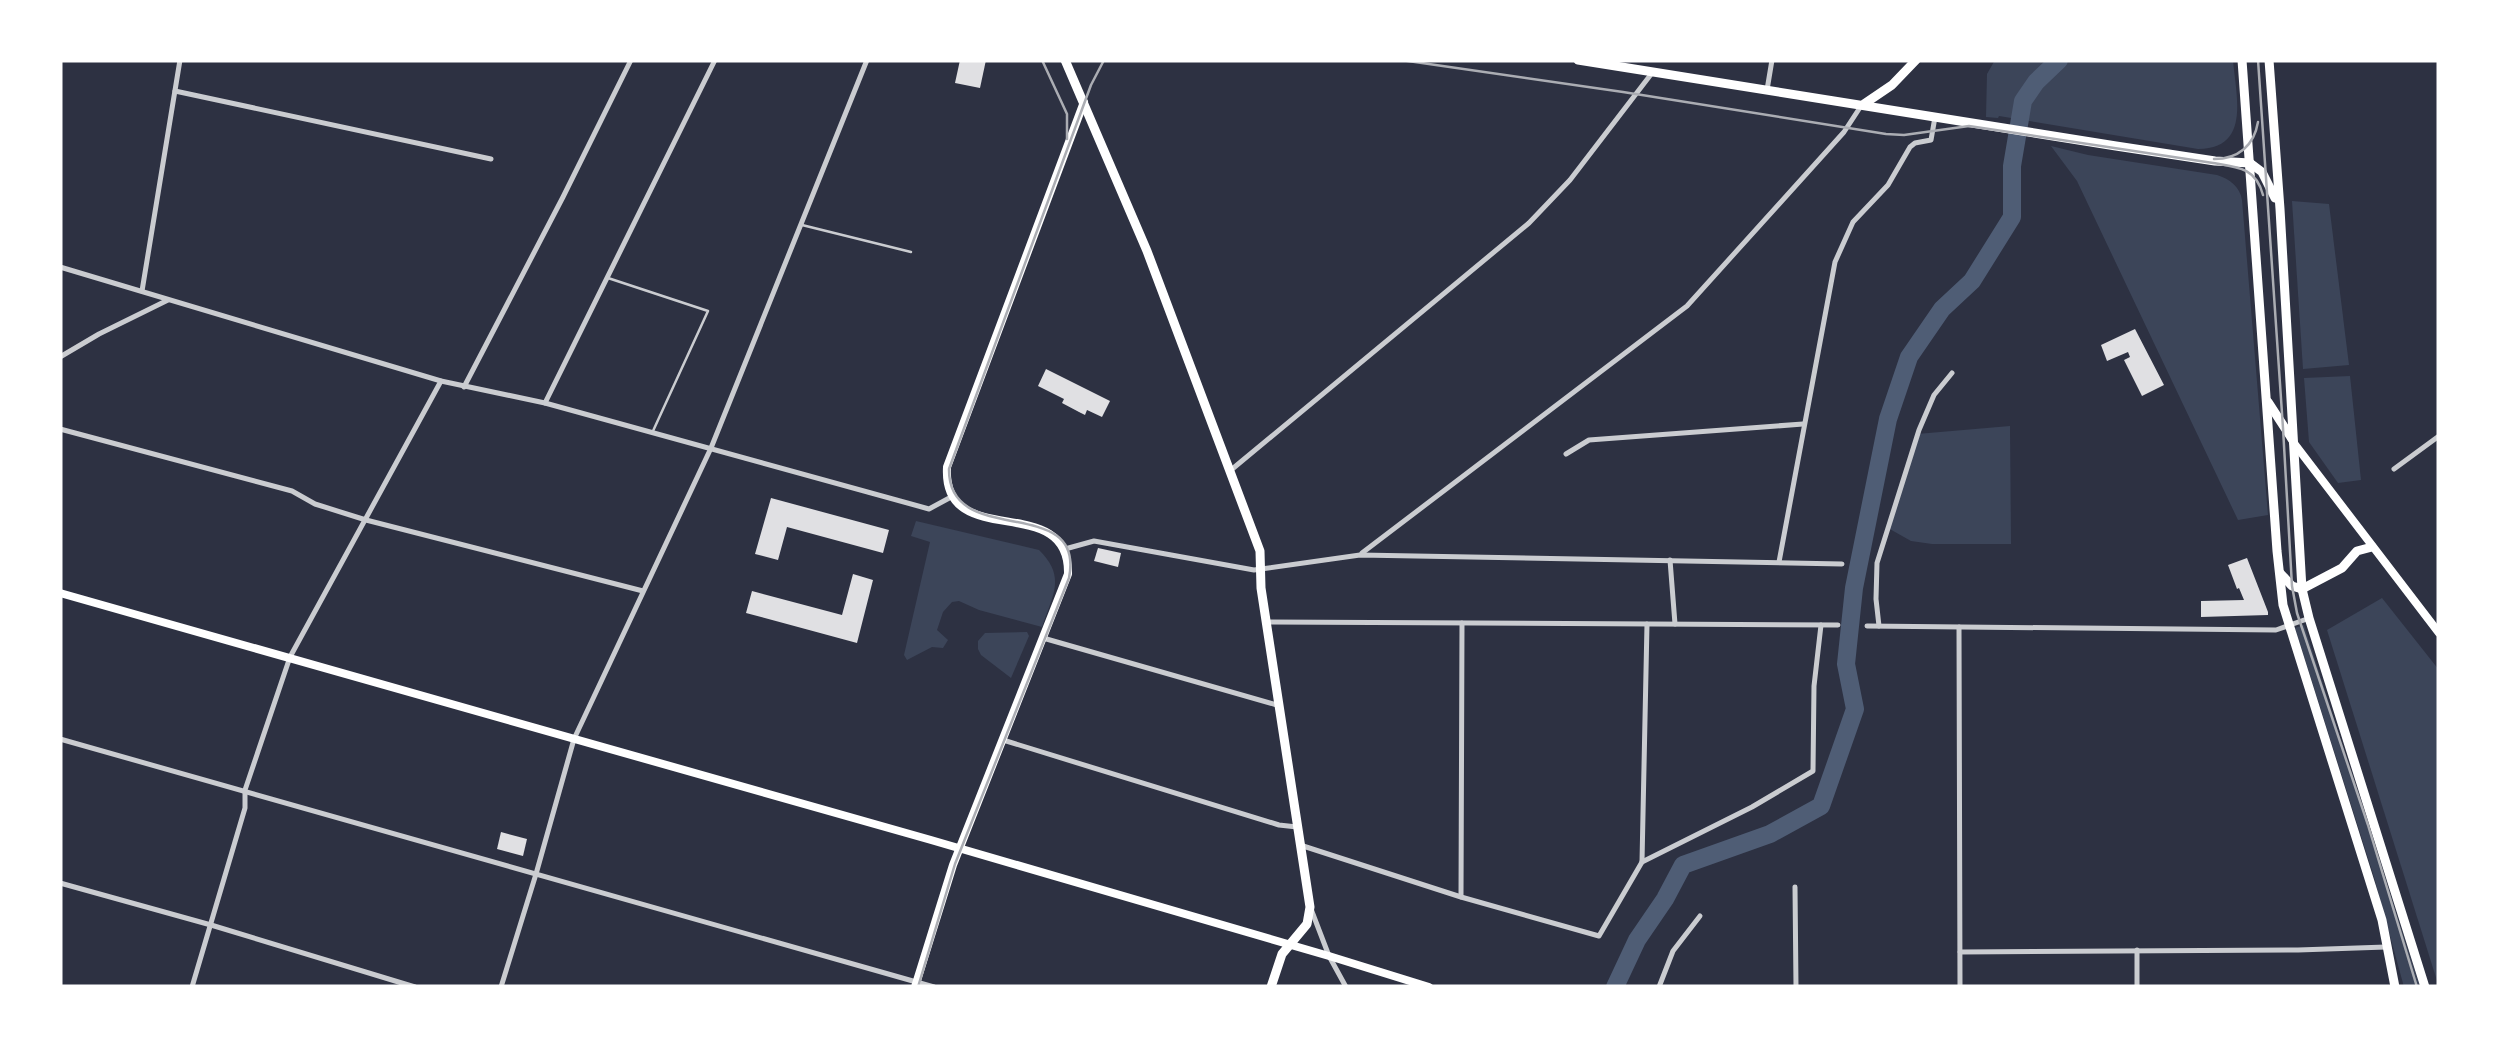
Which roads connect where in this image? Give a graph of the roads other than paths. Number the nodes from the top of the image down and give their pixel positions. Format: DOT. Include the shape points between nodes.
graph roads {
  1 [pos="180,60"];
  2 [pos="631,60"];
  3 [pos="715,60"];
  4 [pos="867,60"];
  5 [pos="1065,60"];
  6 [pos="1578,60"];
  7 [pos="1772,60"];
  8 [pos="1916,60"];
  9 [pos="2242,60"];
  10 [pos="2269,60"];
  11 [pos="1652,72"];
  12 [pos="1767,90"];
  13 [pos="175,91"];
  14 [pos="1084,102"];
  15 [pos="1862,105"];
  16 [pos="1935,117"];
  17 [pos="491,160"];
  18 [pos="2250,163"];
  19 [pos="2280,210"];
  20 [pos="801,224"];
  21 [pos="911,252"];
  22 [pos="60,267"];
  23 [pos="606,278"];
  24 [pos="142,291"];
  25 [pos="170,299"];
  26 [pos="60,357"];
  27 [pos="1952,373"];
  28 [pos="441,381"];
  29 [pos="464,386"];
  30 [pos="2266,398"];
  31 [pos="545,403"];
  32 [pos="1803,424"];
  33 [pos="60,429"];
  34 [pos="652,432"];
  35 [pos="2439,436"];
  36 [pos="2293,442"];
  37 [pos="711,448"];
  38 [pos="1566,454"];
  39 [pos="2394,468"];
  40 [pos="1231,470"];
  41 [pos="953,496"];
  42 [pos="366,520"];
  43 [pos="2372,547"];
  44 [pos="1066,550"];
  45 [pos="1360,555"];
  46 [pos="1670,560"];
  47 [pos="1779,562"];
  48 [pos="1842,564"];
  49 [pos="1262,570"];
  50 [pos="2279,572"];
  51 [pos="2302,589"];
  52 [pos="643,591"];
  53 [pos="60,593"];
  54 [pos="2309,618"];
  55 [pos="1267,622"];
  56 [pos="1462,623"];
  57 [pos="1647,624"];
  58 [pos="1675,624"];
  59 [pos="1821,625"];
  60 [pos="1838,626"];
  61 [pos="1868,626"];
  62 [pos="1878,626"];
  63 [pos="1959,626"];
  64 [pos="2289,626"];
  65 [pos="2439,633"];
  66 [pos="1043,638"];
  67 [pos="290,657"];
  68 [pos="1280,706"];
  69 [pos="60,739"];
  70 [pos="574,739"];
  71 [pos="1003,740"];
  72 [pos="246,790"];
  73 [pos="1297,827"];
  74 [pos="1300,845"];
  75 [pos="960,849"];
  76 [pos="1642,862"];
  77 [pos="536,874"];
  78 [pos="60,882"];
  79 [pos="1795,887"];
  80 [pos="1461,898"];
  81 [pos="1310,907"];
  82 [pos="1700,916"];
  83 [pos="211,925"];
  84 [pos="1290,945"];
  85 [pos="2388,947"];
  86 [pos="2137,950"];
  87 [pos="1960,952"];
  88 [pos="1329,956"];
  89 [pos="916,984"];
  90 [pos="192,987"];
  91 [pos="415,987"];
  92 [pos="501,987"];
  93 [pos="934,987"];
  94 [pos="1272,987"];
  95 [pos="1346,987"];
  96 [pos="1429,987"];
  97 [pos="1658,987"];
  98 [pos="1796,987"];
  99 [pos="1960,987"];
  100 [pos="2137,987"];
  101 [pos="2395,987"];
  102 [pos="2425,987"];
  1 -- 13 [label="street"];
  2 -- 29 [label="street"];
  3 -- 23 [label="street"];
  4 -- 20 [label="street"];
  5 -- 14 [label="main road"];
  6 -- 11 [label="main road"];
  7 -- 12 [label="street"];
  8 -- 15 [label="main road"];
  9 -- 18 [label="main road"];
  10 -- 19 [label="main road"];
  11 -- 12 [label="main road"];
  11 -- 40 [label="street" via="1529,223"];
  12 -- 15 [label="main road"];
  13 -- 17 [label="street"];
  13 -- 24 [label="street"];
  14 -- 40 [label="main road"];
  14 -- 41 [label="main road" via="947,467"];
  15 -- 16 [label="main road"];
  15 -- 45 [label="street" via="1687,306"];
  16 -- 18 [label="main road"];
  16 -- 32 [label="street" via="1931,140 1910,146 1888,185 1847,232"];
  18 -- 19 [label="main road" via="2266,178"];
  18 -- 30 [label="main road"];
  19 -- 36 [label="main road"];
  20 -- 21 [label="lane"];
  20 -- 37 [label="street"];
  22 -- 24 [label="street"];
  23 -- 31 [label="street"];
  23 -- 34 [label="lane" via="708,310"];
  24 -- 25 [label="street"];
  25 -- 26 [label="street"];
  25 -- 28 [label="street"];
  27 -- 62 [label="street" via="1919,430 1877,563"];
  28 -- 29 [label="street"];
  28 -- 42 [label="street"];
  29 -- 31 [label="street"];
  30 -- 36 [label="main road"];
  30 -- 50 [label="main road"];
  31 -- 34 [label="street"];
  32 -- 38 [label="street" via="1589,440"];
  32 -- 47 [label="street"];
  33 -- 42 [label="street" via="292,490"];
  34 -- 37 [label="street"];
  35 -- 39 [label="street"];
  36 -- 43 [label="main road"];
  36 -- 51 [label="main road"];
  37 -- 41 [label="street" via="930,509"];
  37 -- 52 [label="street"];
  40 -- 49 [label="main road"];
  41 -- 44 [label="main road" via="976,514 1046,532"];
  42 -- 52 [label="street"];
  42 -- 67 [label="street"];
  43 -- 51 [label="main road"];
  43 -- 65 [label="main road"];
  44 -- 49 [label="street" via="1094,541"];
  44 -- 66 [label="main road" via="1068,574"];
  45 -- 46 [label="street"];
  45 -- 49 [label="street"];
  46 -- 47 [label="street"];
  46 -- 58 [label="street"];
  47 -- 48 [label="street"];
  49 -- 55 [label="main road"];
  50 -- 51 [label="main road"];
  50 -- 64 [label="main road"];
  51 -- 54 [label="main road"];
  52 -- 70 [label="street"];
  53 -- 67 [label="main road"];
  54 -- 64 [label="street"];
  54 -- 102 [label="main road"];
  55 -- 56 [label="street"];
  55 -- 68 [label="main road"];
  56 -- 57 [label="street"];
  56 -- 80 [label="street"];
  57 -- 58 [label="street"];
  57 -- 76 [label="street"];
  58 -- 59 [label="street"];
  59 -- 60 [label="street"];
  59 -- 76 [label="street" via="1813,771"];
  61 -- 62 [label="street"];
  62 -- 63 [label="street"];
  63 -- 64 [label="street"];
  63 -- 87 [label="street"];
  64 -- 85 [label="main road"];
  66 -- 68 [label="street"];
  66 -- 71 [label="main road"];
  67 -- 70 [label="main road"];
  67 -- 72 [label="street"];
  68 -- 73 [label="main road"];
  69 -- 72 [label="street"];
  70 -- 75 [label="main road"];
  70 -- 77 [label="street"];
  71 -- 73 [label="street"];
  71 -- 75 [label="main road"];
  72 -- 77 [label="street"];
  72 -- 83 [label="street"];
  73 -- 74 [label="main road"];
  74 -- 80 [label="street"];
  74 -- 81 [label="main road"];
  75 -- 84 [label="main road"];
  75 -- 89 [label="main road"];
  76 -- 80 [label="street" via="1599,936"];
  77 -- 89 [label="street"];
  77 -- 92 [label="street"];
  78 -- 83 [label="street"];
  79 -- 98 [label="street"];
  81 -- 84 [label="main road" via="1307,924"];
  81 -- 88 [label="street"];
  82 -- 97 [label="street" via="1673,951"];
  83 -- 90 [label="street"];
  83 -- 91 [label="street"];
  84 -- 88 [label="main road"];
  84 -- 94 [label="main road"];
  85 -- 86 [label="street"];
  85 -- 101 [label="main road"];
  86 -- 87 [label="street"];
  86 -- 100 [label="street"];
  87 -- 99 [label="street"];
  88 -- 95 [label="street"];
  88 -- 96 [label="main road"];
  89 -- 93 [label="street"];
}
